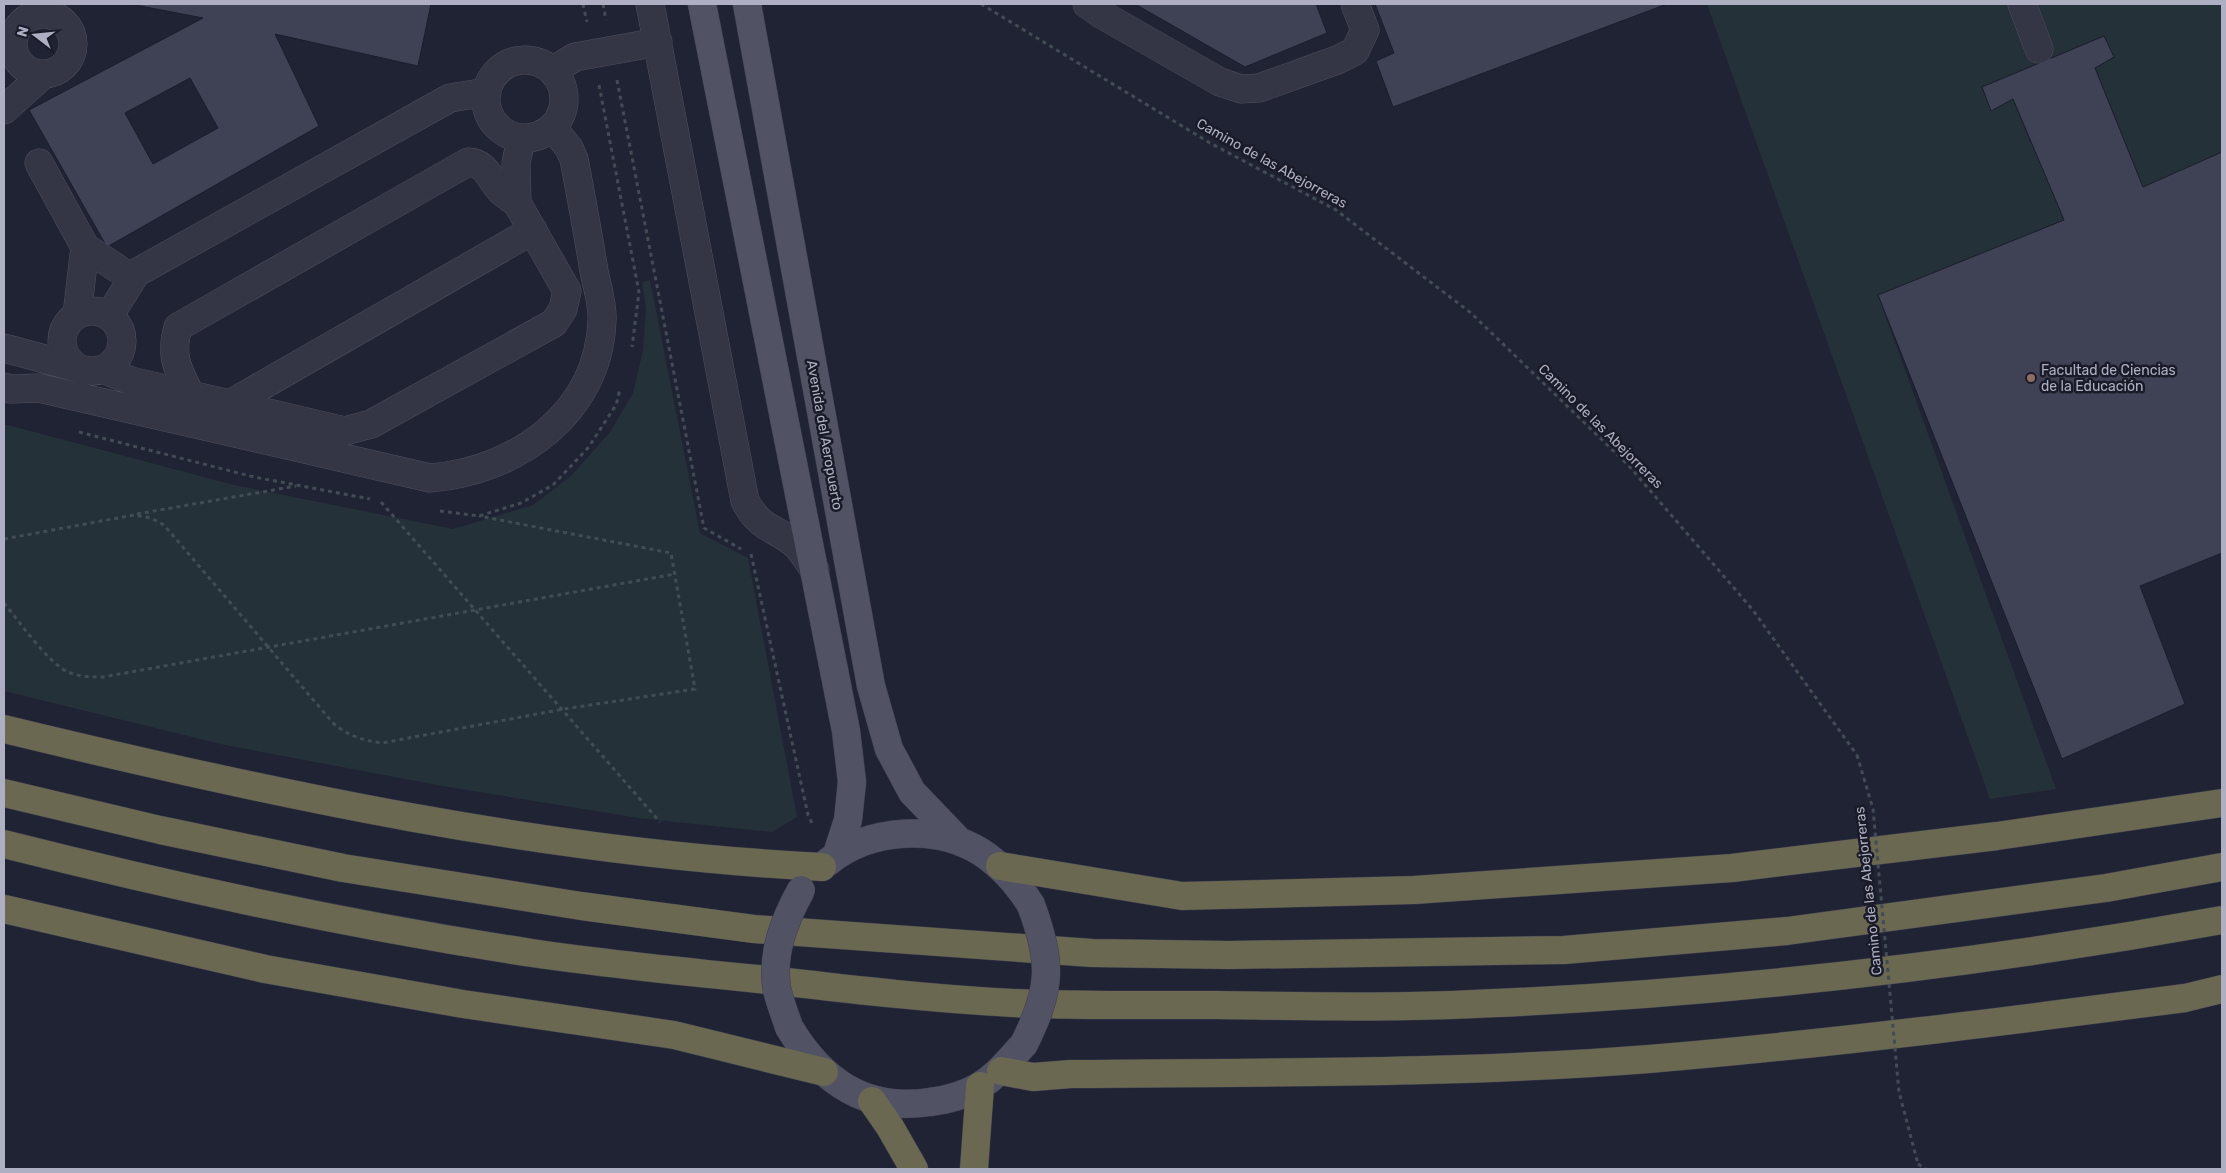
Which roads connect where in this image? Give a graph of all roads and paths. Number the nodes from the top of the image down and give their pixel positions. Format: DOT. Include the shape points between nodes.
graph roads {
  1 [pos="650,4"];
  2 [pos="702,4"];
  3 [pos="747,4"];
  4 [pos="981,4"];
  5 [pos="1088,4"];
  6 [pos="1355,4"];
  7 [pos="2022,4"];
  8 [pos="658,42"];
  9 [pos="2039,49"];
  10 [pos="14,52"];
  11 [pos="552,71"];
  12 [pos="44,74"];
  13 [pos="4,85"];
  14 [pos="486,92"];
  15 [pos="4,110"];
  16 [pos="552,127"];
  17 [pos="521,138"];
  18 [pos="39,164"];
  19 [pos="517,202"];
  20 [pos="533,230"];
  21 [pos="85,247"];
  22 [pos="127,271"];
  23 [pos="91,314"];
  24 [pos="5,346"];
  25 [pos="91,369"];
  26 [pos="4,387"];
  27 [pos="39,388"];
  28 [pos="190,394"];
  29 [pos="230,404"];
  30 [pos="298,485"];
  31 [pos="381,502"];
  32 [pos="134,515"];
  33 [pos="479,516"];
  34 [pos="4,539"];
  35 [pos="815,570"];
  36 [pos="675,574"];
  37 [pos="4,603"];
  38 [pos="476,609"];
  39 [pos="269,647"];
  40 [pos="564,709"];
  41 [pos="4,729"];
  42 [pos="4,793"];
  43 [pos="2222,803"];
  44 [pos="662,824"];
  45 [pos="959,841"];
  46 [pos="4,844"];
  47 [pos="830,861"];
  48 [pos="1000,866"];
  49 [pos="2222,867"];
  50 [pos="4,909"];
  51 [pos="2222,920"];
  52 [pos="2222,989"];
  53 [pos="824,1072"];
  54 [pos="990,1078"];
  55 [pos="872,1101"];
  56 [pos="914,1169"];
  57 [pos="974,1169"];
  58 [pos="1926,1169"];
  1 -- 8 [label="street"];
  2 -- 35 [label="main road"];
  3 -- 45 [label="main road, Avenida del Aeropuerto" via="870,686 889,749 912,792"];
  4 -- 58 [label="path, Camino de las Abejorreras, bridge" via="1210,143 1336,210 1470,313 1629,466 1752,609 1857,755 1873,809 1900,1092 1918,1164"];
  5 -- 6 [label="street" via="1220,82 1241,89 1259,88 1355,51 1365,30"];
  7 -- 9 [label="street"];
  8 -- 11 [label="street" via="575,56"];
  8 -- 35 [label="street" via="745,501 753,516 798,548"];
  10 -- 12 [label="street" via="25,69"];
  10 -- 12 [label="street" via="15,33 27,18 47,14 65,22 73,40 73,50 62,67"];
  10 -- 13 [label="street"];
  11 -- 14 [label="street" via="541,63 513,62 500,68"];
  11 -- 16 [label="street" via="561,82 564,96 562,110"];
  12 -- 15 [label="street"];
  14 -- 17 [label="street" via="486,105 498,128"];
  14 -- 22 [label="street" via="450,98"];
  16 -- 17 [label="street" via="534,137"];
  16 -- 27 [label="street" via="574,159 602,317 600,352 588,382 557,424 535,441 484,468 430,478"];
  17 -- 19 [label="street" via="516,162"];
  18 -- 21 [label="street"];
  19 -- 20 [label="street"];
  19 -- 28 [label="street" via="501,191 488,172 475,162 468,162 178,327 173,345 175,363"];
  20 -- 29 [label="street"];
  20 -- 29 [label="street" via="567,291 563,308 554,323 371,424 345,431"];
  21 -- 22 [label="street"];
  21 -- 23 [label="street"];
  22 -- 23 [label="street"];
  23 -- 25 [label="street" via="68,324 62,336 68,360"];
  23 -- 25 [label="street" via="116,322 123,338 121,351 114,362"];
  24 -- 25 [label="street"];
  24 -- 27 [label="street" via="21,371"];
  25 -- 28 [label="street"];
  26 -- 27 [label="street"];
  28 -- 29 [label="street"];
  30 -- 32 [label="path"];
  31 -- 38 [label="path"];
  32 -- 34 [label="path"];
  32 -- 39 [label="path" via="151,518 164,525"];
  33 -- 36 [label="path" via="671,553"];
  35 -- 47 [label="main road" via="846,731 852,782 848,820"];
  36 -- 38 [label="path"];
  36 -- 40 [label="path" via="695,689"];
  37 -- 39 [label="path" via="55,663 67,672 85,677 103,677"];
  38 -- 39 [label="path"];
  38 -- 40 [label="path"];
  39 -- 40 [label="path" via="333,723 346,734 366,741 382,743"];
  40 -- 44 [label="path"];
  41 -- 47 [label="highway" via="261,789 505,833 685,856"];
  42 -- 49 [label="highway" via="343,868 581,906 754,928 1092,954 1564,950 1787,931 2106,888"];
  43 -- 48 [label="highway" via="1997,836 1732,868 1414,890 1182,896"];
  45 -- 47 [label="main road" via="912,833 880,836"];
  45 -- 48 [label="main road"];
  46 -- 51 [label="highway" via="272,906 532,953 745,978 1012,1003 1426,1006 1581,999 1799,980 1997,957"];
  47 -- 53 [label="main road, bridge" via="801,890 786,919 778,948 777,989 789,1027 803,1050"];
  48 -- 54 [label="main road, bridge" via="1031,905 1044,940 1046,986 1039,1015 1024,1044"];
  50 -- 53 [label="highway" via="265,970 463,1004 674,1035"];
  52 -- 54 [label="highway" via="2185,998 1861,1040 1647,1059 1440,1070 1071,1074"];
  53 -- 55 [label="main road"];
  54 -- 55 [label="main road" via="948,1099 914,1104"];
  54 -- 57 [label="highway"];
  55 -- 56 [label="highway"];
}
